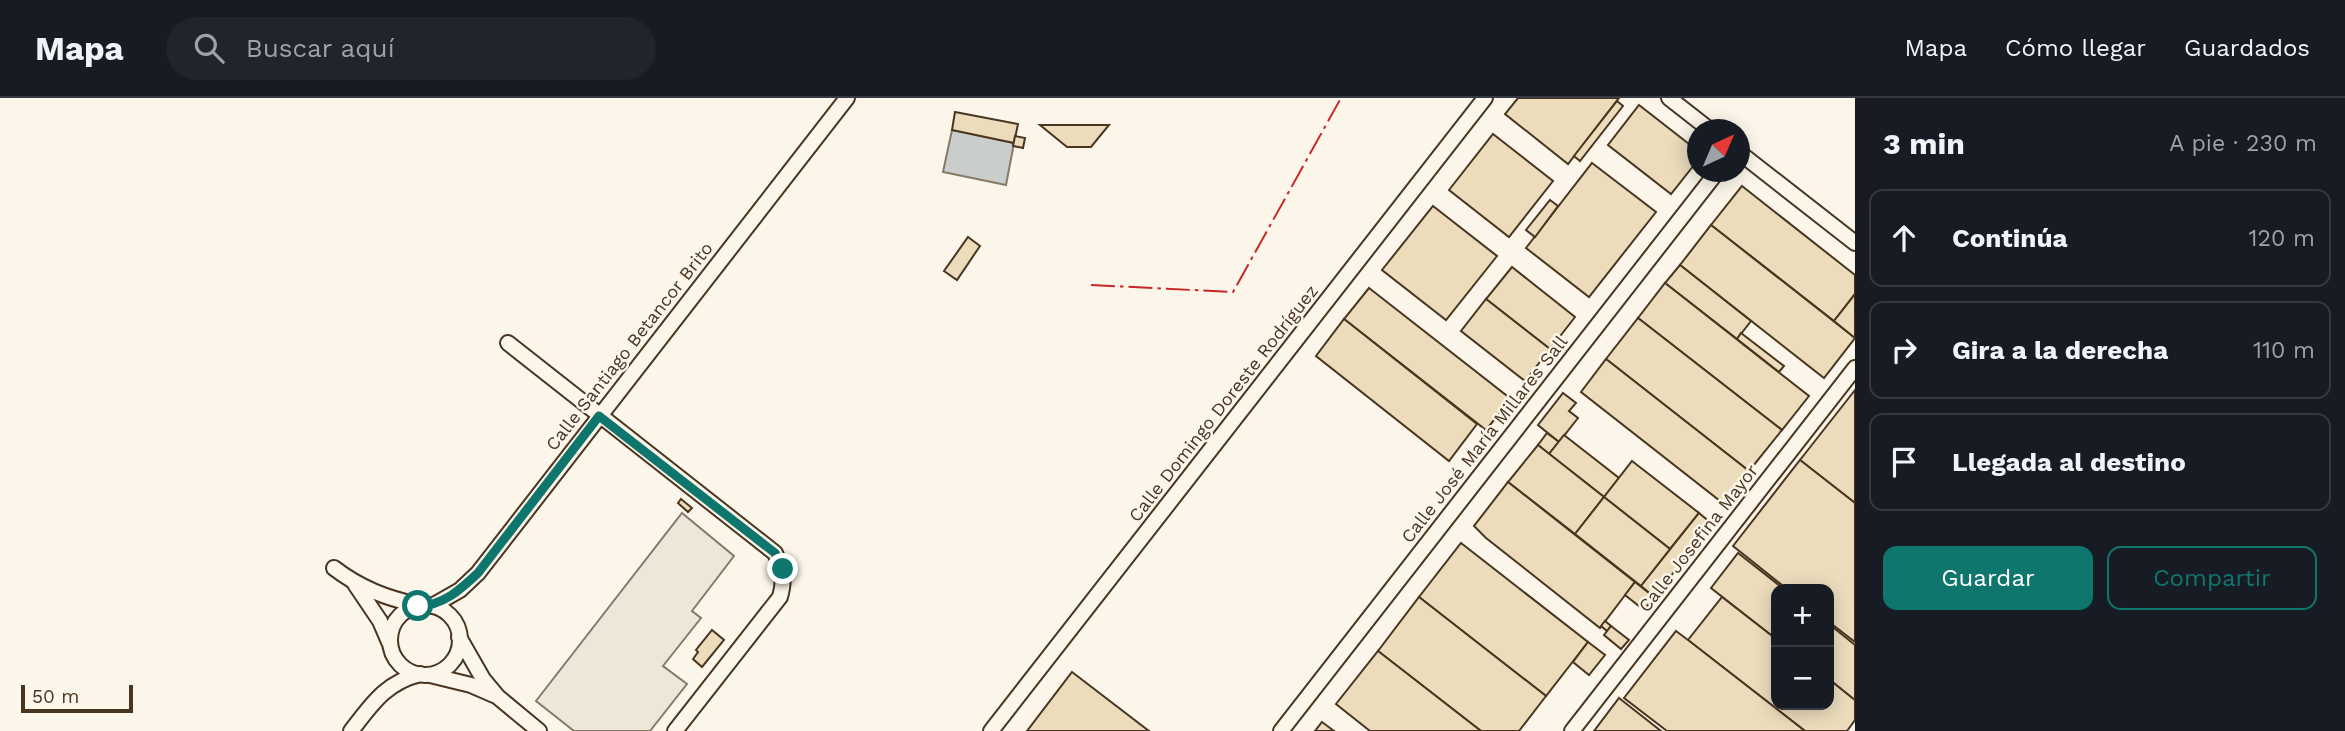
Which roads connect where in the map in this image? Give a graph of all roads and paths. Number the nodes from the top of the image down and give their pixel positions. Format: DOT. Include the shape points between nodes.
graph roads {
  1 [pos="847,98"];
  2 [pos="1485,98"];
  3 [pos="1669,98"];
  4 [pos="1696,119"];
  5 [pos="1750,161"];
  6 [pos="1709,182"];
  7 [pos="1855,243"];
  8 [pos="508,343"];
  9 [pos="1855,368"];
  10 [pos="599,416"];
  11 [pos="334,568"];
  12 [pos="354,583"];
  13 [pos="425,606"];
  14 [pos="459,637"];
  15 [pos="390,645"];
  16 [pos="423,675"];
  17 [pos="498,697"];
  18 [pos="351,731"];
  19 [pos="539,731"];
  20 [pos="675,731"];
  21 [pos="991,731"];
  22 [pos="1282,731"];
  23 [pos="1572,731"];
  1 -- 10 [label="street, Calle Santiago Betancor Brito"];
  2 -- 21 [label="street, Calle Domingo Doreste Rodríguez"];
  3 -- 4 [label="street"];
  5 -- 7 [label="street"];
  6 -- 22 [label="street, Calle José María Millares Sall"];
  8 -- 10 [label="street"];
  9 -- 23 [label="street, Calle Josefina Mayor"];
  10 -- 13 [label="street, Calle Santiago Betancor Brito" via="478,573 460,590"];
  10 -- 20 [label="street" via="775,553 783,569 780,597"];
  11 -- 12 [label="street"];
  12 -- 13 [label="street"];
  12 -- 15 [label="street"];
  13 -- 14 [label="street" via="448,614"];
  13 -- 15 [label="street" via="399,615"];
  14 -- 16 [label="street" via="454,659 447,667"];
  14 -- 17 [label="street"];
  15 -- 16 [label="street" via="400,665"];
  16 -- 17 [label="street" via="471,685"];
  16 -- 18 [label="street" via="392,685"];
  17 -- 19 [label="street"];
}
